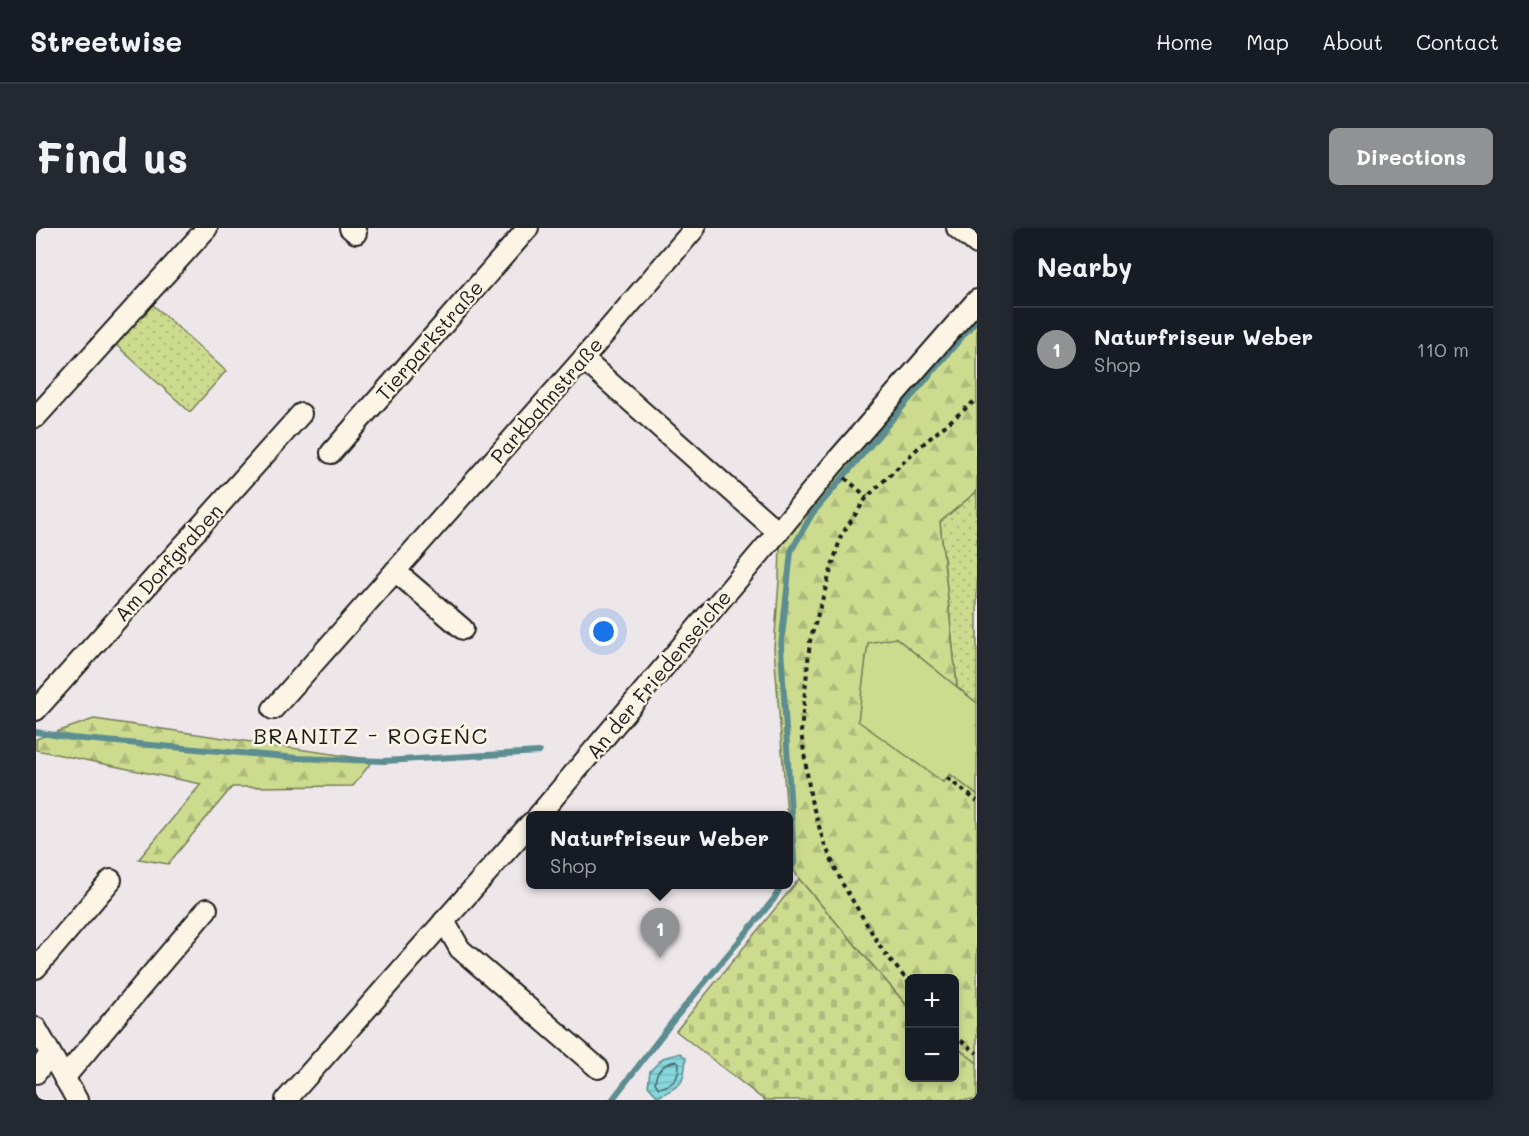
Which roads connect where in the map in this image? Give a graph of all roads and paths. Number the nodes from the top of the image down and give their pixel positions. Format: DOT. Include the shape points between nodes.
graph roads {
  1 [pos="207,228"];
  2 [pos="528,228"];
  3 [pos="695,228"];
  4 [pos="957,228"];
  5 [pos="977,244"];
  6 [pos="977,300"];
  7 [pos="583,359"];
  8 [pos="977,399"];
  9 [pos="301,414"];
  10 [pos="36,417"];
  11 [pos="331,453"];
  12 [pos="849,482"];
  13 [pos="867,497"];
  14 [pos="778,532"];
  15 [pos="395,571"];
  16 [pos="463,629"];
  17 [pos="273,709"];
  18 [pos="36,710"];
  19 [pos="947,778"];
  20 [pos="977,801"];
  21 [pos="542,811"];
  22 [pos="526,830"];
  23 [pos="111,880"];
  24 [pos="207,909"];
  25 [pos="444,921"];
  26 [pos="36,968"];
  27 [pos="905,979"];
  28 [pos="36,1028"];
  29 [pos="959,1039"];
  30 [pos="977,1053"];
  31 [pos="50,1054"];
  32 [pos="598,1068"];
  33 [pos="36,1073"];
  34 [pos="64,1078"];
  35 [pos="77,1100"];
  36 [pos="286,1100"];
  1 -- 10 [label="street"];
  2 -- 11 [label="street, Tierparkstraße"];
  3 -- 7 [label="street, Parkbahnstraße"];
  4 -- 5 [label="street"];
  6 -- 14 [label="street, An der Friedenseiche"];
  7 -- 14 [label="street"];
  7 -- 15 [label="street, Parkbahnstraße"];
  8 -- 13 [label="path"];
  9 -- 18 [label="street, Am Dorfgraben"];
  12 -- 13 [label="path"];
  13 -- 27 [label="path" via="841,536 810,641 801,732 811,800 824,843 842,883 883,951"];
  14 -- 21 [label="street, An der Friedenseiche"];
  15 -- 16 [label="street"];
  15 -- 17 [label="street, Parkbahnstraße"];
  19 -- 20 [label="path"];
  22 -- 25 [label="street"];
  23 -- 26 [label="street"];
  24 -- 34 [label="street"];
  25 -- 32 [label="street" via="460,950"];
  25 -- 36 [label="street"];
  28 -- 31 [label="street"];
  29 -- 30 [label="path"];
  31 -- 33 [label="street"];
  31 -- 34 [label="street"];
  34 -- 35 [label="street"];
}
